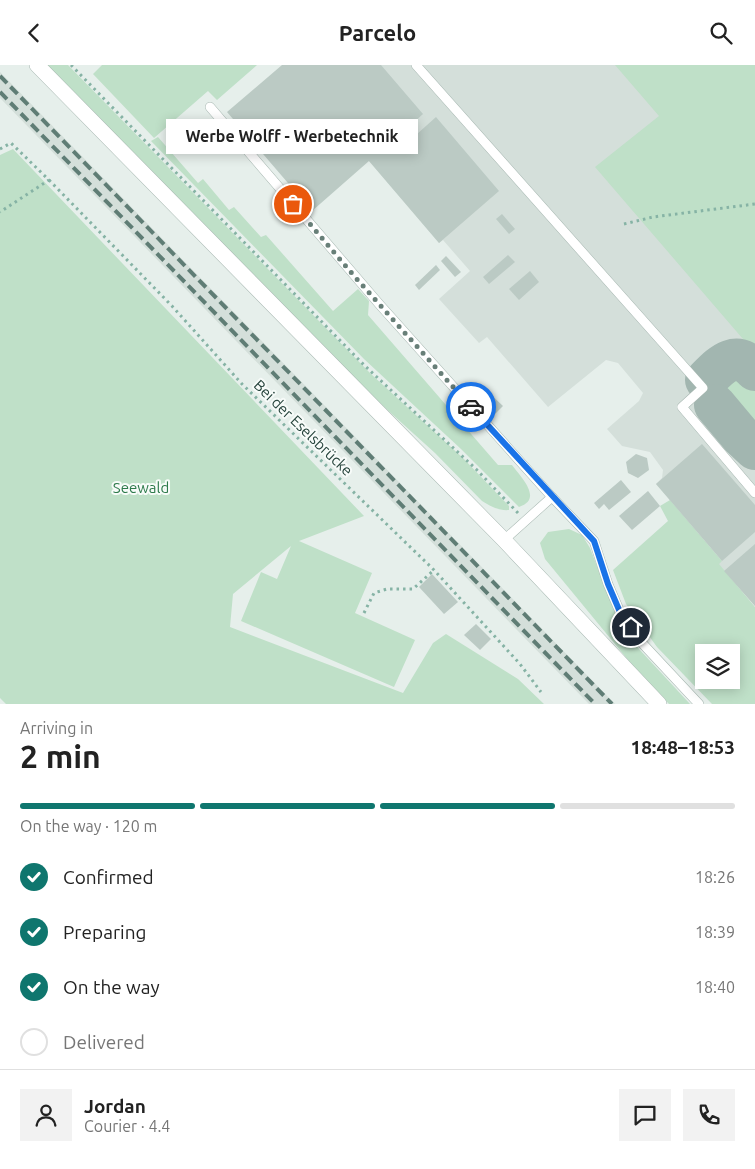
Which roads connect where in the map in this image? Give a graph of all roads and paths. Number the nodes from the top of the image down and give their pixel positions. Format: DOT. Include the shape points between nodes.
graph roads {
  1 [pos="37,65"];
  2 [pos="71,65"];
  3 [pos="416,65"];
  4 [pos="210,107"];
  5 [pos="0,149"];
  6 [pos="49,180"];
  7 [pos="755,204"];
  8 [pos="0,212"];
  9 [pos="624,224"];
  10 [pos="755,493"];
  11 [pos="552,497"];
  12 [pos="526,521"];
  13 [pos="504,540"];
  14 [pos="434,570"];
  15 [pos="364,613"];
  16 [pos="541,693"];
  17 [pos="659,704"];
  18 [pos="699,704"];
  1 -- 13 [label="street"];
  2 -- 12 [label="path" via="365,366 476,469"];
  3 -- 10 [label="lane" via="703,388 682,407"];
  4 -- 11 [label="lane" via="362,285"];
  5 -- 6 [label="path, Bei der Eselsbrücke" via="11,143"];
  6 -- 8 [label="path"];
  6 -- 14 [label="path, Bei der Eselsbrücke" via="172,306 242,384"];
  7 -- 9 [label="path" via="653,217"];
  11 -- 12 [label="lane"];
  11 -- 18 [label="lane" via="594,541 620,612 641,643"];
  12 -- 13 [label="lane"];
  13 -- 17 [label="street"];
  14 -- 15 [label="path" via="413,589 387,589 374,593"];
  14 -- 16 [label="path, Bei der Eselsbrücke" via="520,664"];
}
